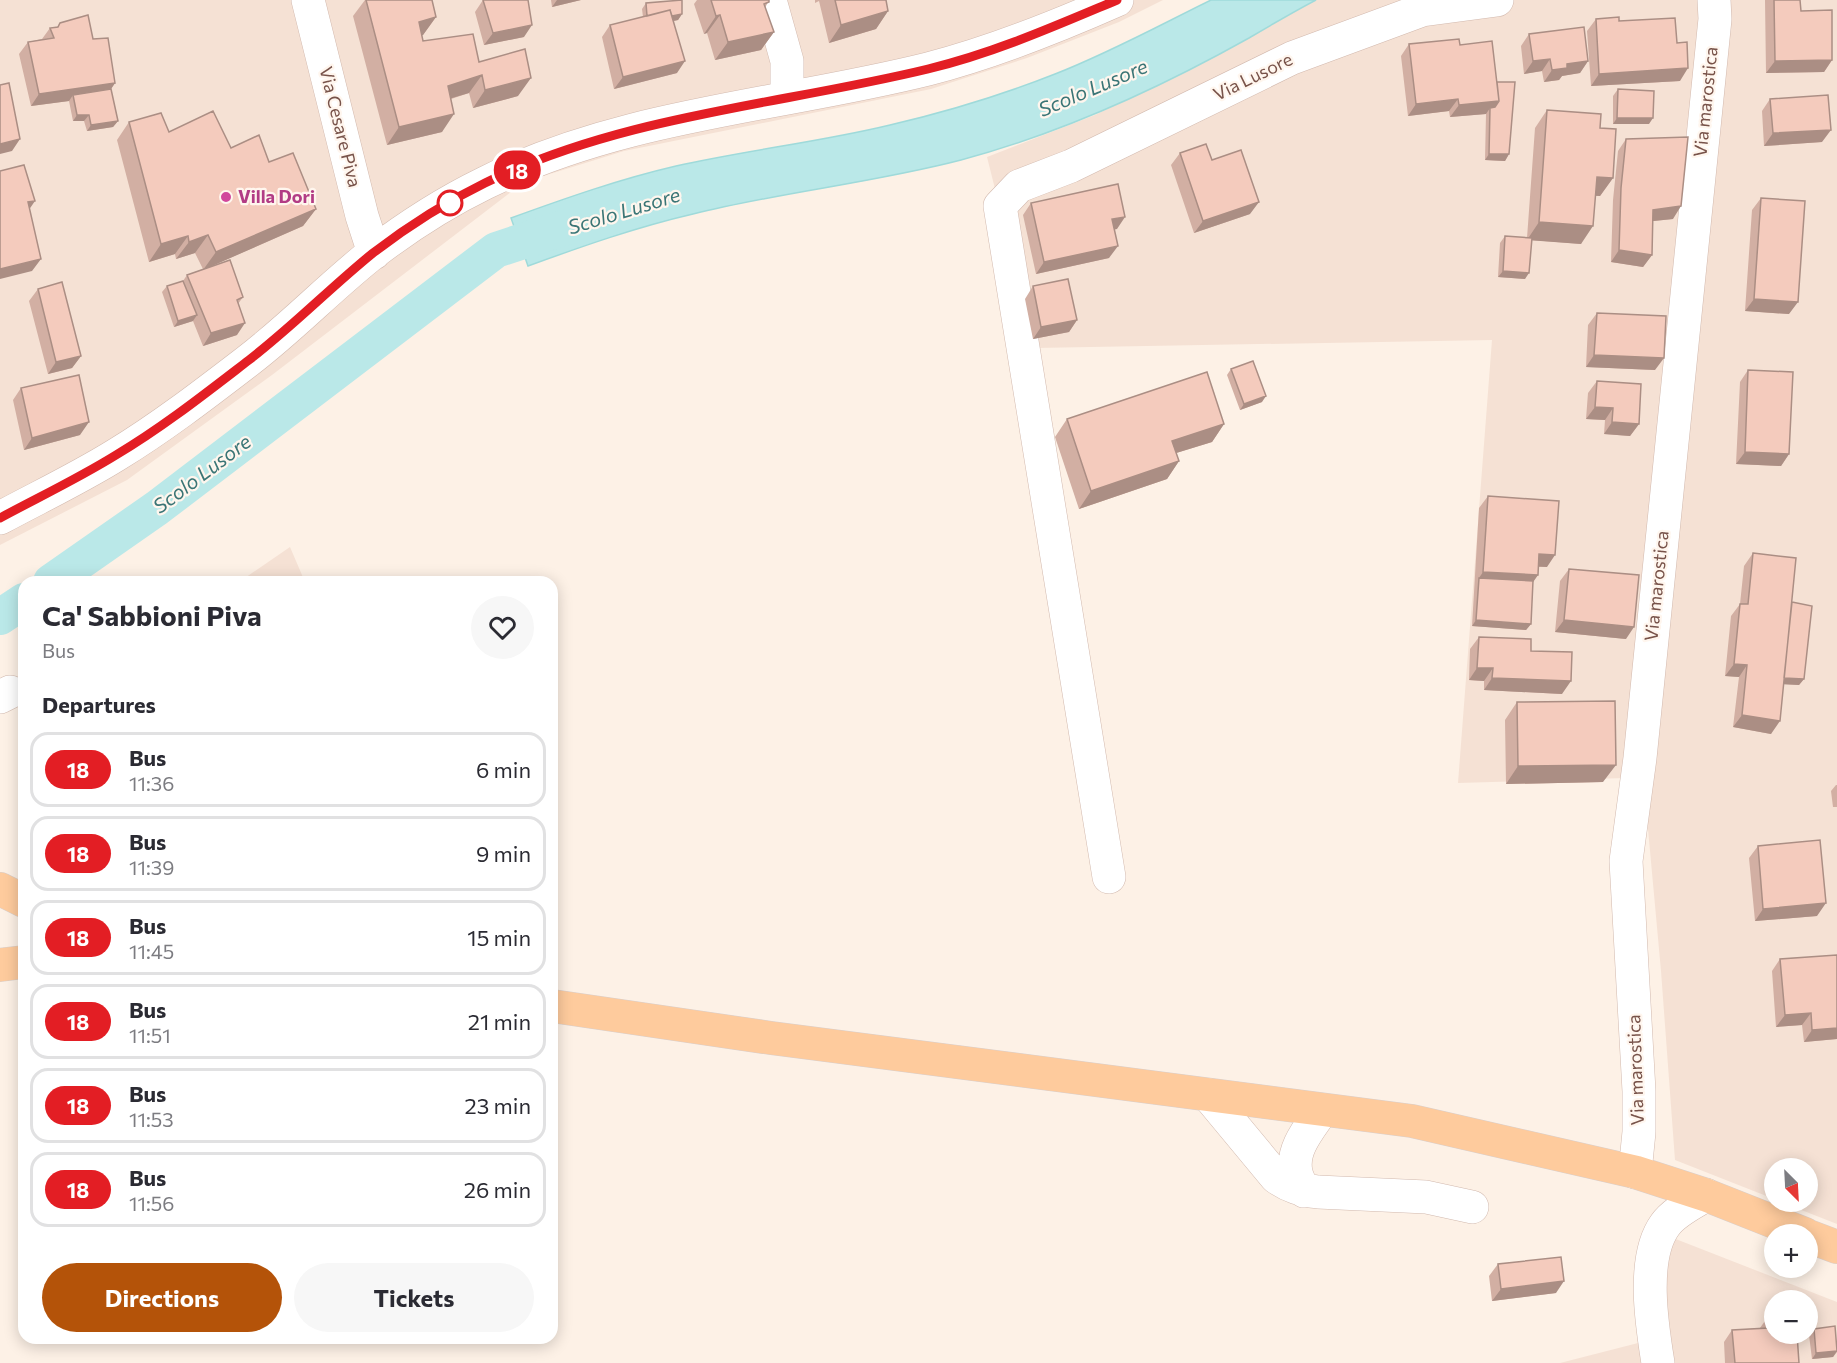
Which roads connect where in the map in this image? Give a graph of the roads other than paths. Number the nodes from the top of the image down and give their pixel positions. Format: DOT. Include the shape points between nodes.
graph roads {
  1 [pos="308,0"];
  2 [pos="770,0"];
  3 [pos="1117,0"];
  4 [pos="1497,0"];
  5 [pos="1714,0"];
  6 [pos="787,98"];
  7 [pos="374,253"];
  8 [pos="0,518"];
  9 [pos="1109,877"];
  10 [pos="0,889"];
  11 [pos="18,898"];
  12 [pos="18,963"];
  13 [pos="0,965"];
  14 [pos="558,1007"];
  15 [pos="1208,1095"];
  16 [pos="1322,1110"];
  17 [pos="1635,1172"];
  18 [pos="1304,1191"];
  19 [pos="1706,1195"];
  20 [pos="1472,1207"];
  21 [pos="1778,1224"];
  22 [pos="1818,1240"];
  23 [pos="1837,1247"];
  24 [pos="1658,1363"];
  1 -- 7 [label="street, Via Cesare Piva"];
  2 -- 6 [label="street" via="787,61"];
  3 -- 6 [label="street" via="1032,37 929,69"];
  4 -- 9 [label="street, Via Lusore" via="1422,9 1292,58 1071,166 1019,186 1000,206"];
  5 -- 17 [label="street, Via marostica" via="1640,758 1626,861 1639,1091"];
  6 -- 7 [label="street" via="608,136 546,157 485,183"];
  7 -- 8 [label="street" via="251,358 172,417 117,455"];
  10 -- 11 [label="main road"];
  12 -- 13 [label="main road"];
  14 -- 15 [label="main road"];
  15 -- 16 [label="main road"];
  15 -- 18 [label="street" via="1276,1177"];
  16 -- 17 [label="main road" via="1412,1121"];
  16 -- 18 [label="street" via="1300,1145 1296,1161 1296,1173"];
  17 -- 19 [label="main road"];
  18 -- 20 [label="street" via="1426,1197"];
  19 -- 21 [label="main road"];
  19 -- 24 [label="street" via="1665,1225 1655,1246 1651,1272"];
  22 -- 23 [label="main road"];
}
